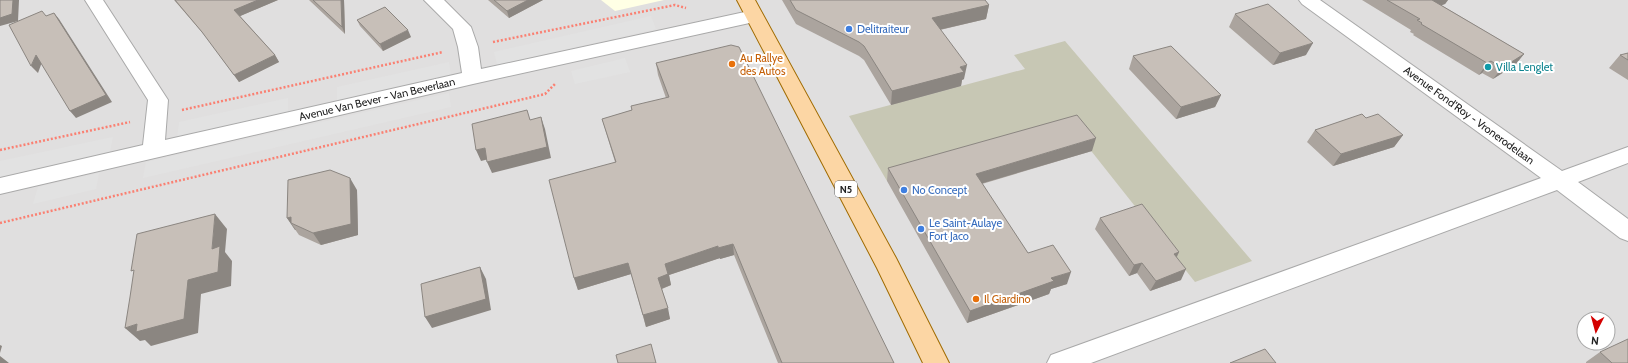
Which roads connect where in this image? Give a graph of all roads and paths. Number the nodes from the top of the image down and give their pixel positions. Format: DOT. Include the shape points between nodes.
graph roads {
  1 [pos="94,0"];
  2 [pos="433,0"];
  3 [pos="1308,0"];
  4 [pos="750,8"];
  5 [pos="657,9"];
  6 [pos="468,47"];
  7 [pos="473,77"];
  8 [pos="545,94"];
  9 [pos="157,116"];
  10 [pos="0,150"];
  11 [pos="153,151"];
  12 [pos="1628,155"];
  13 [pos="1560,180"];
  14 [pos="0,186"];
  15 [pos="0,223"];
  16 [pos="1628,232"];
  17 [pos="936,363"];
  18 [pos="1060,363"];
  1 -- 9 [label="street" via="158,100"];
  2 -- 6 [label="street" via="462,27"];
  3 -- 13 [label="street, Avenue Fond'Roy - Vronerodelaan"];
  4 -- 7 [label="street, Avenue Van Bever - Van Beverlaan"];
  4 -- 17 [label="main road, N5" via="888,265"];
  5 -- 6 [label="path"];
  6 -- 7 [label="street"];
  6 -- 9 [label="path"];
  7 -- 11 [label="street, Avenue Van Bever - Van Beverlaan"];
  8 -- 15 [label="path"];
  9 -- 10 [label="path"];
  9 -- 11 [label="street"];
  11 -- 14 [label="street, Avenue Van Bever - Van Beverlaan"];
  12 -- 13 [label="street"];
  13 -- 16 [label="street, Avenue Fond'Roy - Vronerodelaan"];
  13 -- 18 [label="street"];
}
